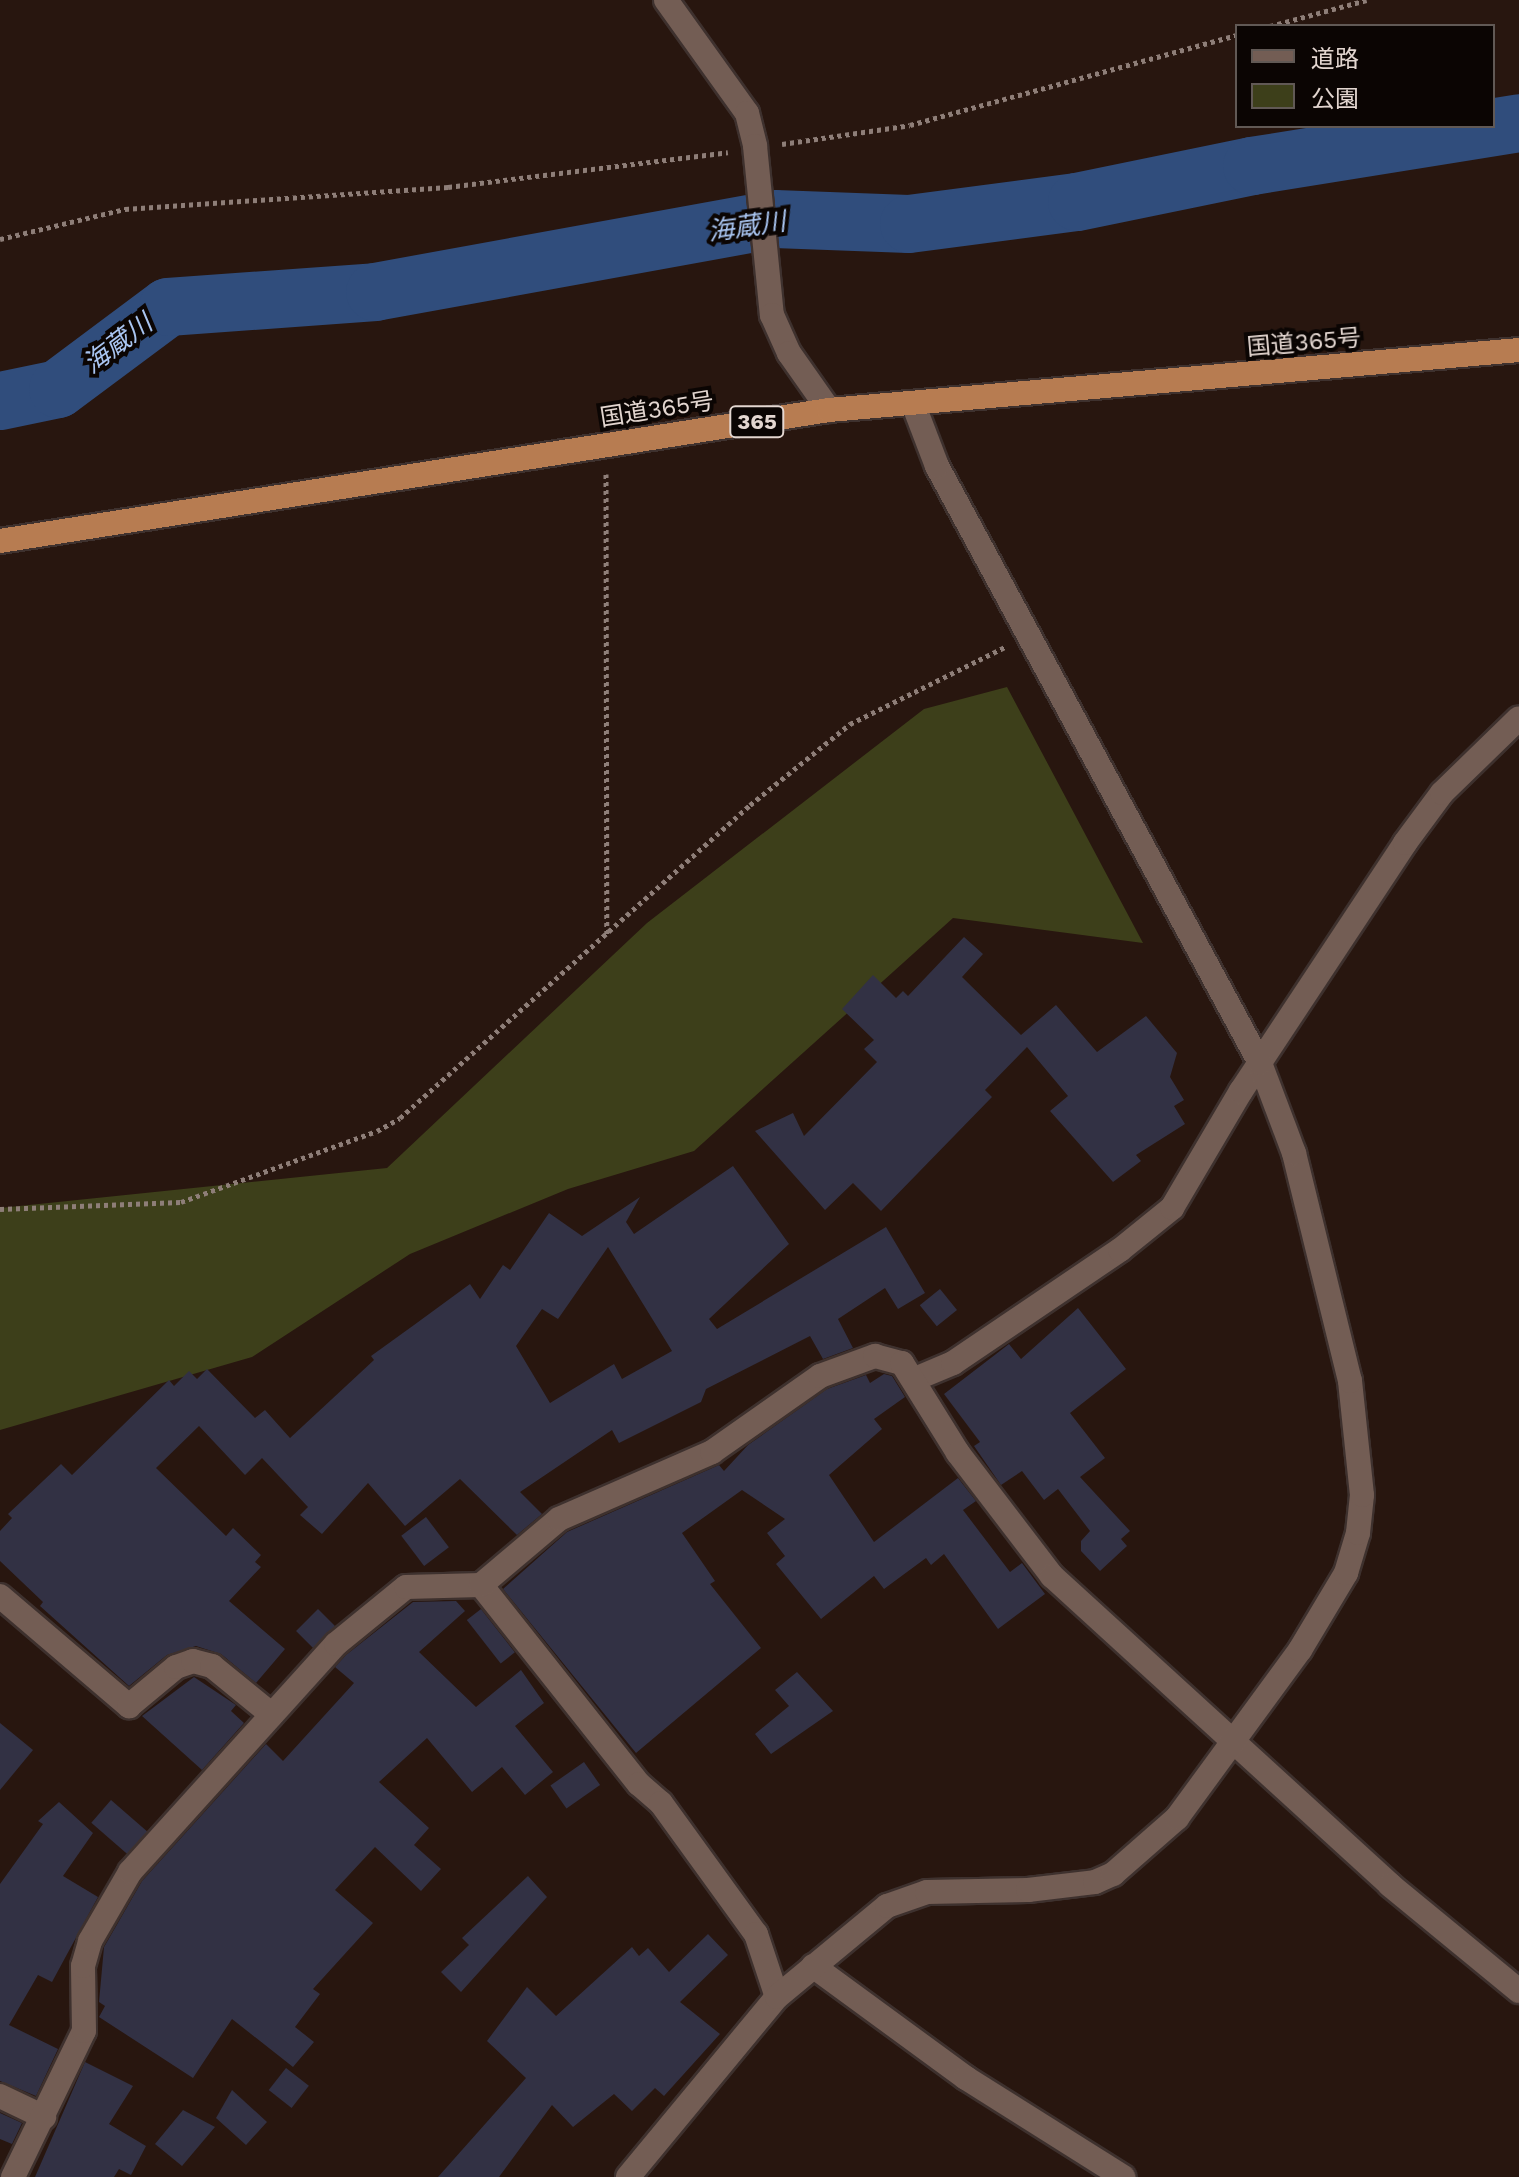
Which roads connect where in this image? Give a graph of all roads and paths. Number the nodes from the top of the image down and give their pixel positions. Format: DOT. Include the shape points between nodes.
graph roads {
  1 [pos="666,0"];
  2 [pos="1367,0"];
  3 [pos="1277,24"];
  4 [pos="1235,36"];
  5 [pos="756,151"];
  6 [pos="0,239"];
  7 [pos="1519,350"];
  8 [pos="823,400"];
  9 [pos="913,403"];
  10 [pos="606,447"];
  11 [pos="0,541"];
  12 [pos="1033,640"];
  13 [pos="1519,718"];
  14 [pos="607,937"];
  15 [pos="1260,1063"];
  16 [pos="0,1209"];
  17 [pos="915,1379"];
  18 [pos="481,1585"];
  19 [pos="0,1596"];
  20 [pos="272,1715"];
  21 [pos="1236,1740"];
  22 [pos="813,1966"];
  23 [pos="1519,1991"];
  24 [pos="777,1997"];
  25 [pos="0,2096"];
  26 [pos="44,2117"];
  27 [pos="13,2177"];
  28 [pos="628,2177"];
  29 [pos="1123,2177"];
  1 -- 5 [label="street" via="741,102"];
  2 -- 3 [label="path"];
  4 -- 5 [label="path" via="910,125"];
  5 -- 6 [label="path" via="448,187 125,209"];
  5 -- 8 [label="street" via="772,315 789,353"];
  7 -- 9 [label="highway, 国道365号 / 365"];
  8 -- 9 [label="highway, 国道365号 / 365"];
  8 -- 10 [label="highway, 国道365号 / 365"];
  9 -- 12 [label="street" via="937,466"];
  10 -- 11 [label="highway, 国道365号 / 365"];
  10 -- 14 [label="path"];
  12 -- 14 [label="path" via="999,649 850,724 750,805"];
  12 -- 15 [label="street"];
  13 -- 15 [label="street" via="1442,793"];
  14 -- 16 [label="path" via="400,1118 377,1131 181,1202"];
  15 -- 17 [label="street" via="1185,1189 1156,1224 953,1363"];
  15 -- 21 [label="street" via="1294,1153 1350,1381 1362,1495 1346,1573"];
  17 -- 18 [label="street" via="902,1363 875,1356 820,1376 731,1442 559,1519"];
  17 -- 21 [label="street" via="958,1453 1052,1576"];
  18 -- 20 [label="street" via="406,1587 336,1644"];
  18 -- 24 [label="street" via="639,1784 661,1803 756,1934"];
  19 -- 20 [label="street" via="129,1706 176,1667 193,1661 212,1666"];
  20 -- 26 [label="street" via="130,1872 97,1930 83,1966 84,2031"];
  21 -- 22 [label="street" via="1177,1818 1113,1874 1076,1887 955,1889 906,1898 887,1906"];
  21 -- 23 [label="street" via="1390,1885"];
  22 -- 24 [label="street"];
  22 -- 29 [label="street" via="966,2078"];
  24 -- 28 [label="street"];
  25 -- 26 [label="street"];
  26 -- 27 [label="street"];
}
